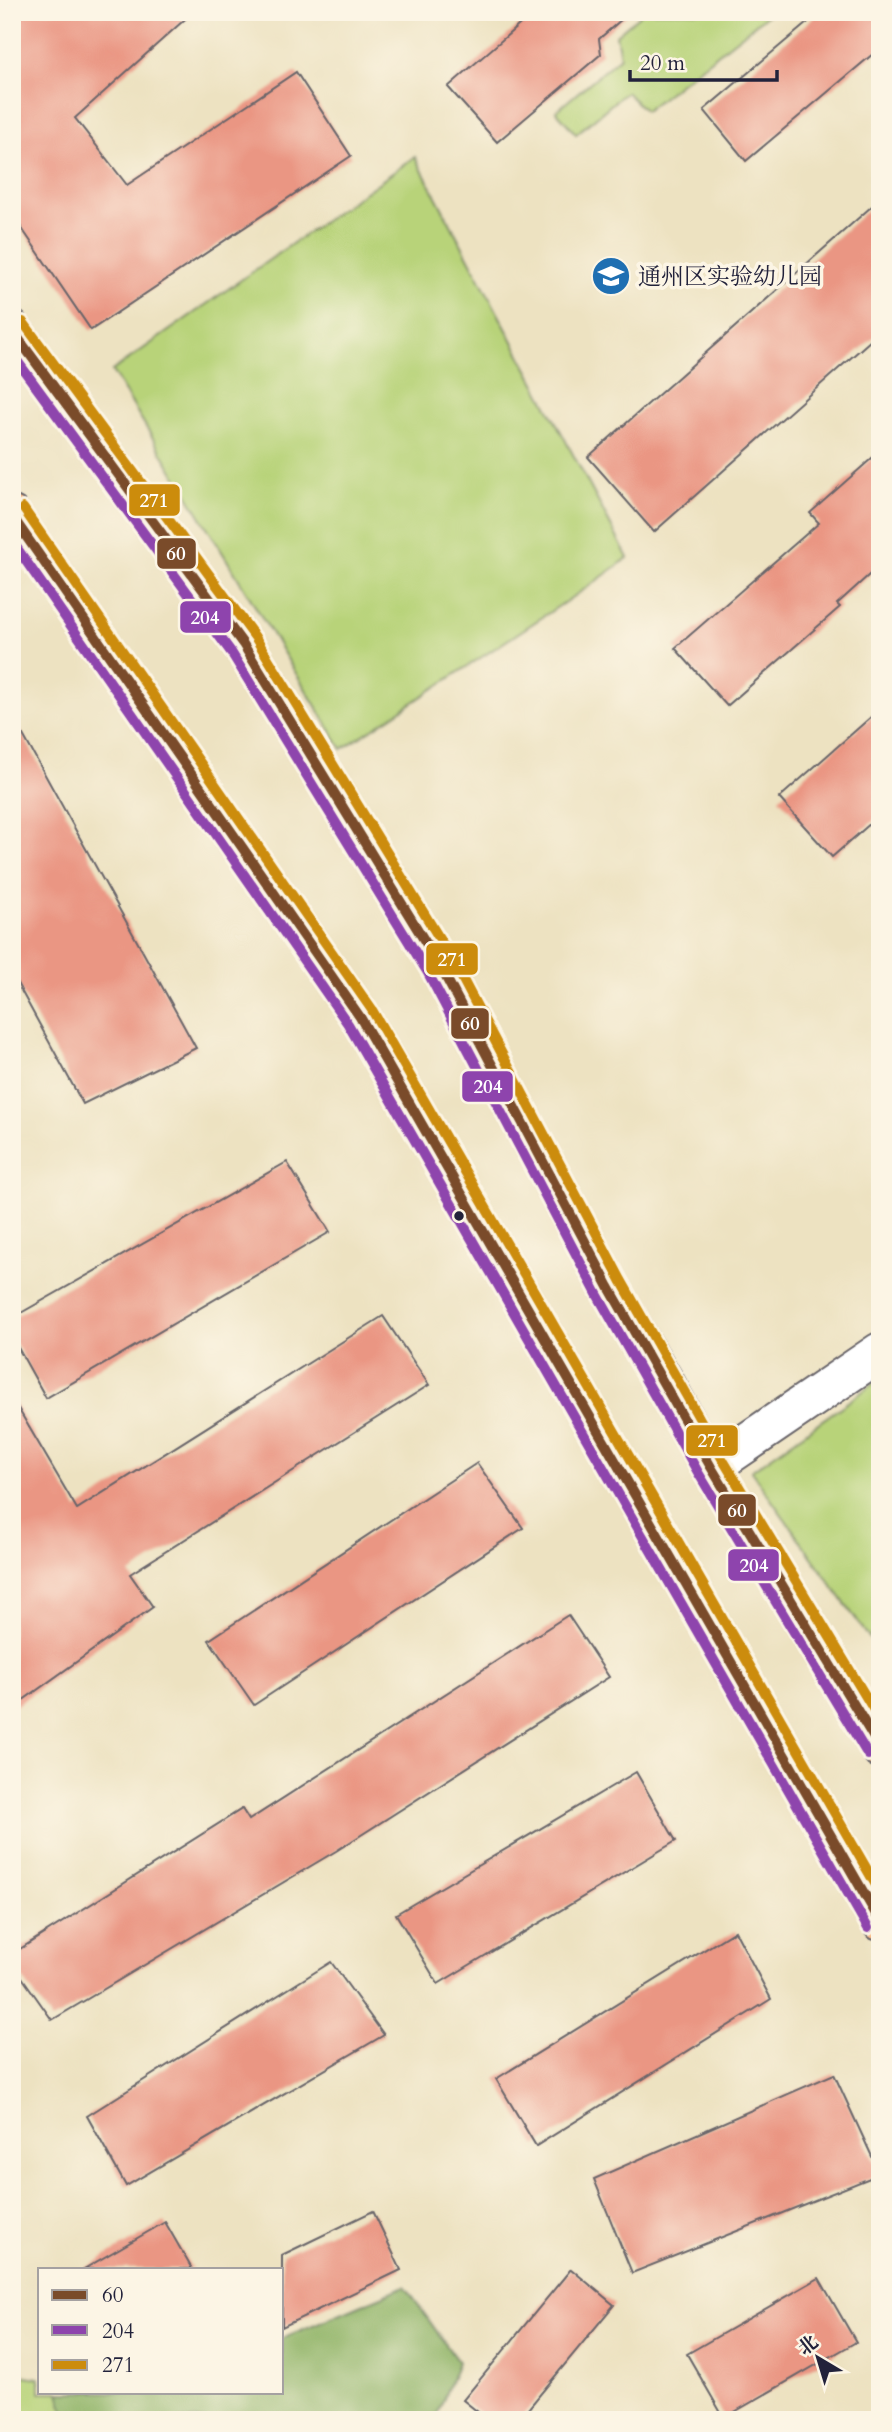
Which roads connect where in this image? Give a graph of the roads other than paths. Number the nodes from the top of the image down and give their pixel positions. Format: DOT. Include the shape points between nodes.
graph roads {
  1 [pos="12,330"];
  2 [pos="12,516"];
  3 [pos="880,1352"];
  4 [pos="711,1467"];
  5 [pos="880,1748"];
  6 [pos="880,1922"];
  1 -- 4 [label="main road" via="251,656 440,966 609,1287"];
  2 -- 6 [label="main road" via="360,1017"];
  3 -- 4 [label="street"];
  4 -- 5 [label="main road"];
}
